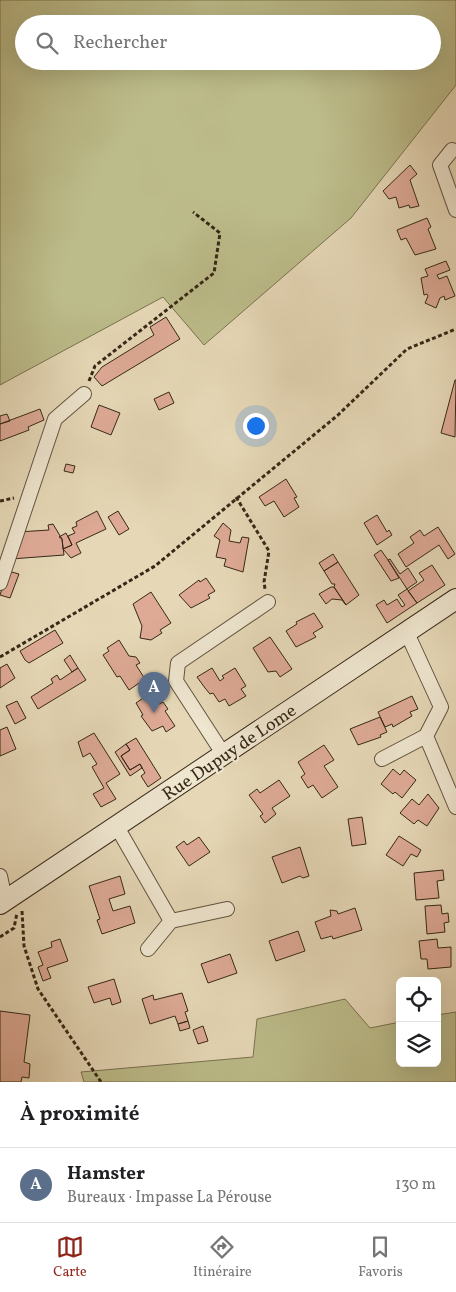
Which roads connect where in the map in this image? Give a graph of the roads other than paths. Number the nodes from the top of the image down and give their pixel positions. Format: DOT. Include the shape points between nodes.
graph roads {
  1 [pos="452,150"];
  2 [pos="456,210"];
  3 [pos="84,394"];
  4 [pos="0,583"];
  5 [pos="456,599"];
  6 [pos="268,602"];
  7 [pos="406,633"];
  8 [pos="426,736"];
  9 [pos="224,755"];
  10 [pos="382,759"];
  11 [pos="456,807"];
  12 [pos="117,827"];
  13 [pos="0,876"];
  14 [pos="11,901"];
  15 [pos="227,909"];
  16 [pos="171,921"];
  17 [pos="148,950"];
  1 -- 2 [label="street" via="440,165"];
  3 -- 4 [label="street" via="55,419"];
  5 -- 7 [label="street, Rue Dupuy de Lome"];
  6 -- 9 [label="street" via="178,663 176,681"];
  7 -- 8 [label="street" via="441,707"];
  7 -- 9 [label="street, Rue Dupuy de Lome"];
  8 -- 10 [label="street"];
  8 -- 11 [label="street"];
  9 -- 12 [label="street, Rue Dupuy de Lome"];
  12 -- 14 [label="street, Rue Dupuy de Lome"];
  12 -- 16 [label="street"];
  13 -- 14 [label="street"];
  15 -- 16 [label="street"];
  16 -- 17 [label="street"];
}
